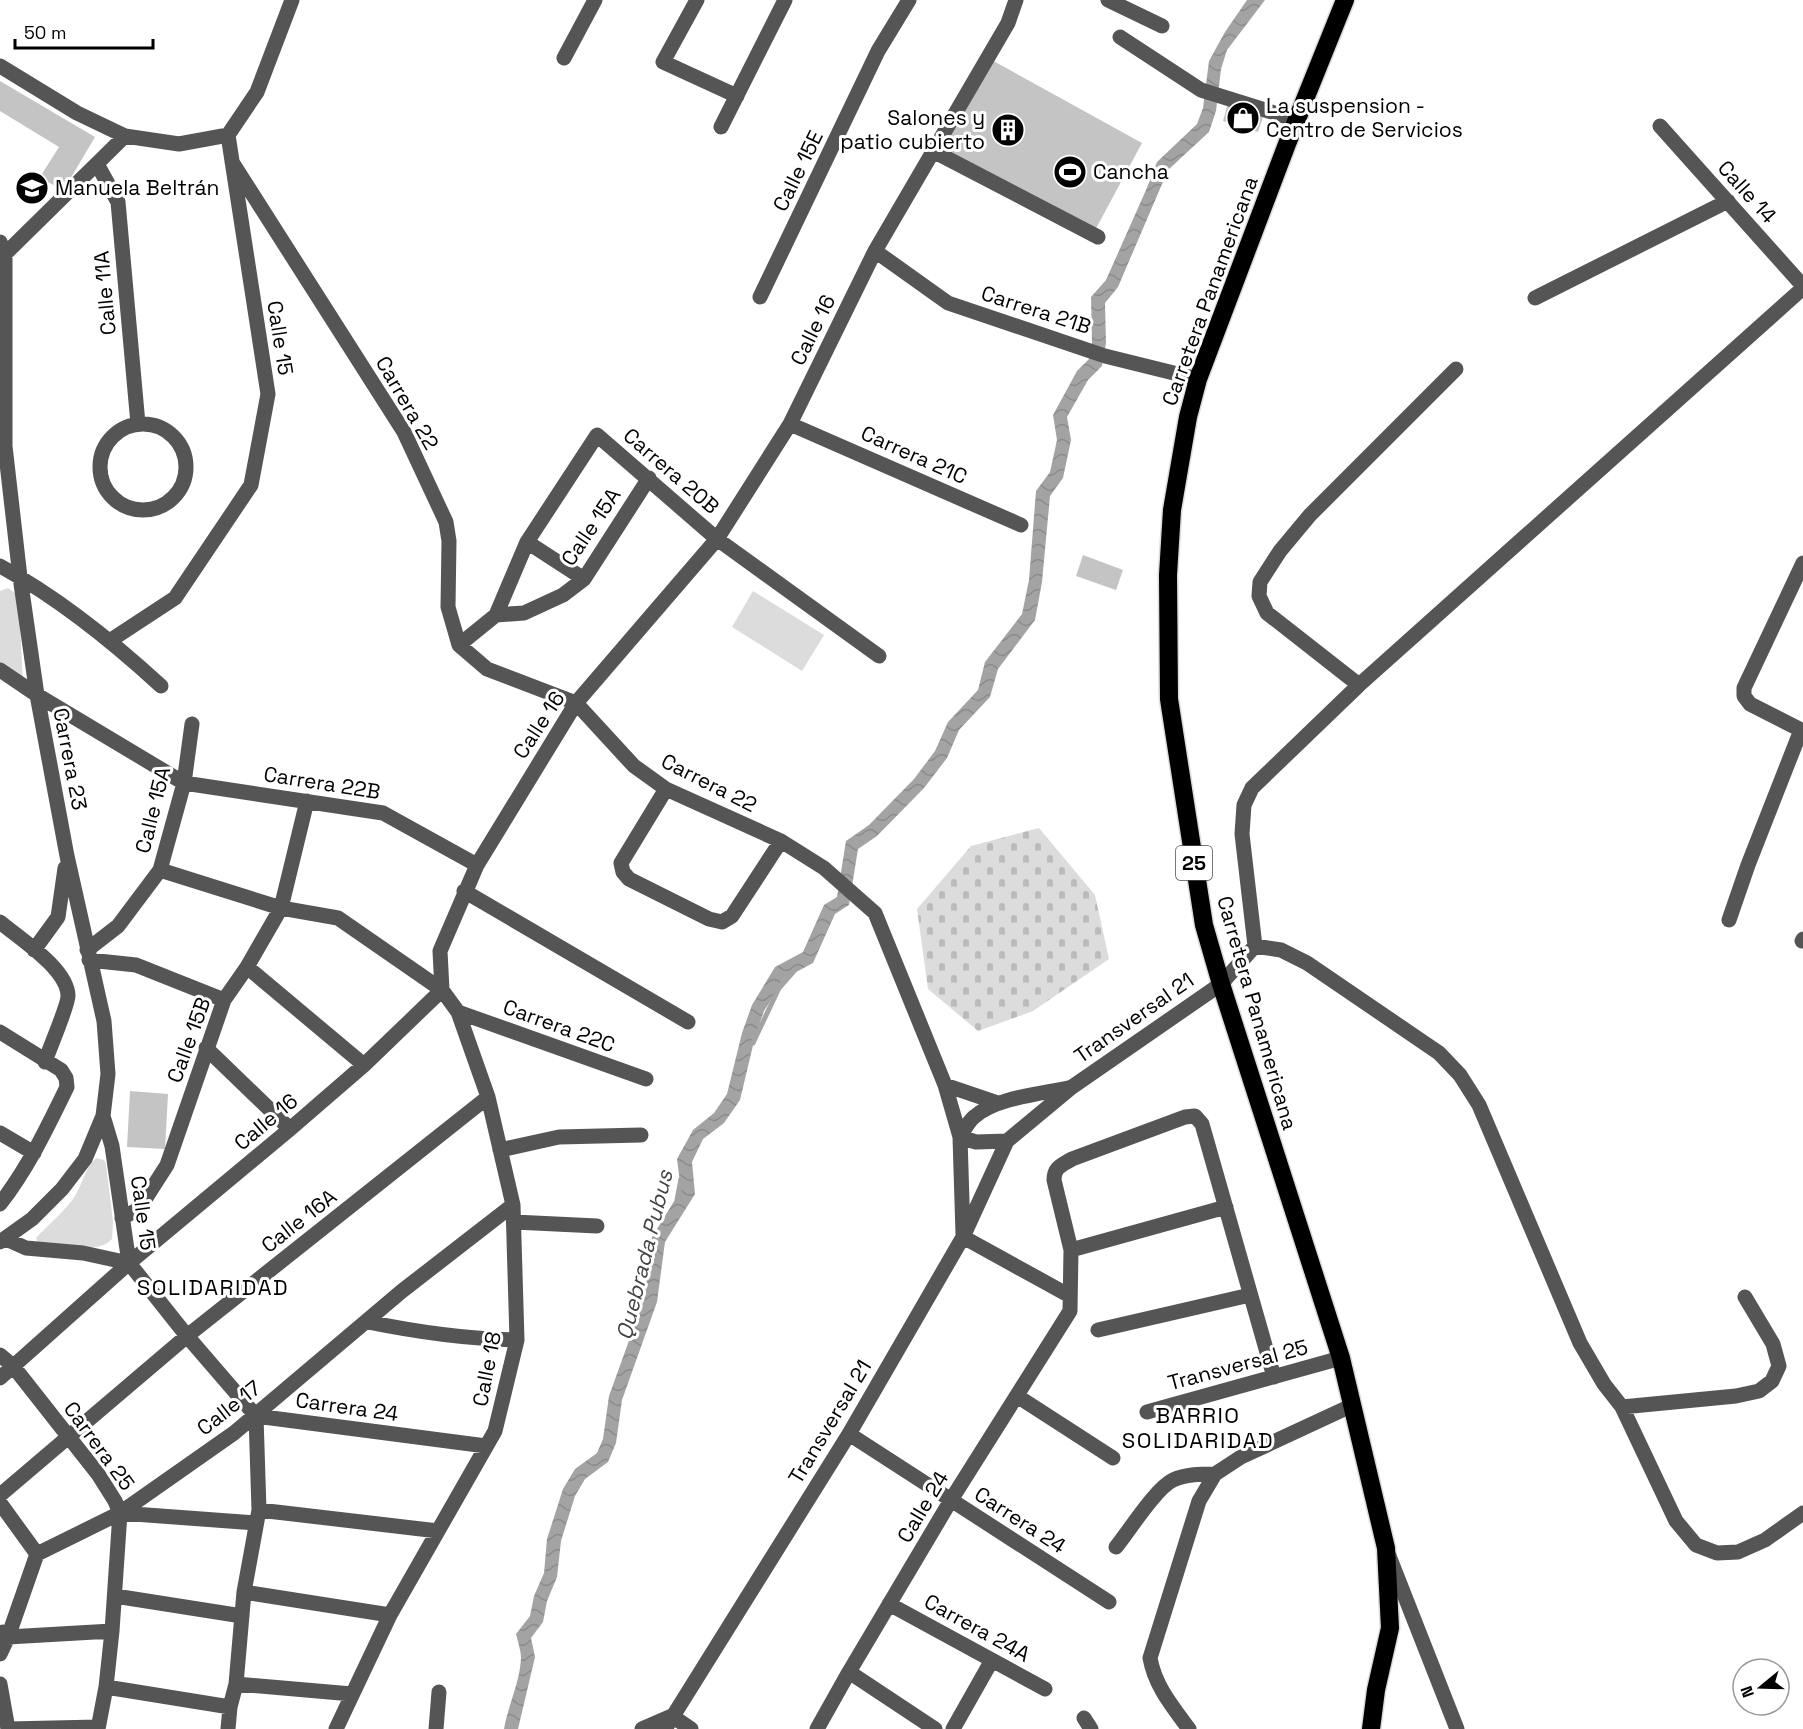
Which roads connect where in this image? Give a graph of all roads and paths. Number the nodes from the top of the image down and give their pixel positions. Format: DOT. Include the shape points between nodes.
graph roads {
  1 [pos="292,0"];
  2 [pos="595,0"];
  3 [pos="697,0"];
  4 [pos="785,0"];
  5 [pos="909,0"];
  6 [pos="1016,0"];
  7 [pos="1108,0"];
  8 [pos="1345,0"];
  9 [pos="1162,26"];
  10 [pos="1120,37"];
  11 [pos="564,58"];
  12 [pos="0,66"];
  13 [pos="737,96"];
  14 [pos="1297,120"];
  15 [pos="1660,126"];
  16 [pos="721,127"];
  17 [pos="228,135"];
  18 [pos="125,136"];
  19 [pos="933,151"];
  20 [pos="232,162"];
  21 [pos="97,164"];
  22 [pos="1728,201"];
  23 [pos="1098,237"];
  24 [pos="2,248"];
  25 [pos="875,251"];
  26 [pos="1803,287"];
  27 [pos="760,297"];
  28 [pos="1535,298"];
  29 [pos="1456,369"];
  30 [pos="1198,379"];
  31 [pos="138,424"];
  32 [pos="790,424"];
  33 [pos="649,478"];
  34 [pos="1021,525"];
  35 [pos="717,539"];
  36 [pos="527,542"];
  37 [pos="1803,563"];
  38 [pos="0,566"];
  39 [pos="20,577"];
  40 [pos="584,579"];
  41 [pos="496,615"];
  42 [pos="111,640"];
  43 [pos="459,645"];
  44 [pos="879,656"];
  45 [pos="0,670"];
  46 [pos="1359,685"];
  47 [pos="161,687"];
  48 [pos="37,695"];
  49 [pos="576,703"];
  50 [pos="192,724"];
  51 [pos="1802,731"];
  52 [pos="184,783"];
  53 [pos="666,789"];
  54 [pos="307,801"];
  55 [pos="781,841"];
  56 [pos="67,856"];
  57 [pos="477,865"];
  58 [pos="160,870"];
  59 [pos="464,891"];
  60 [pos="281,908"];
  61 [pos="1729,920"];
  62 [pos="0,922"];
  63 [pos="1256,946"];
  64 [pos="34,950"];
  65 [pos="88,955"];
  66 [pos="248,967"];
  67 [pos="1221,984"];
  68 [pos="442,990"];
  69 [pos="224,1000"];
  70 [pos="458,1011"];
  71 [pos="688,1022"];
  72 [pos="0,1032"];
  73 [pos="206,1048"];
  74 [pos="45,1062"];
  75 [pos="364,1065"];
  76 [pos="646,1079"];
  77 [pos="945,1085"];
  78 [pos="1072,1087"];
  79 [pos="488,1097"];
  80 [pos="998,1103"];
  81 [pos="103,1116"];
  82 [pos="290,1129"];
  83 [pos="0,1133"];
  84 [pos="641,1135"];
  85 [pos="960,1137"];
  86 [pos="1007,1141"];
  87 [pos="500,1150"];
  88 [pos="34,1153"];
  89 [pos="0,1204"];
  90 [pos="513,1205"];
  91 [pos="1226,1207"];
  92 [pos="122,1218"];
  93 [pos="514,1222"];
  94 [pos="597,1226"];
  95 [pos="963,1237"];
  96 [pos="3,1240"];
  97 [pos="1071,1250"];
  98 [pos="129,1263"];
  99 [pos="1250,1294"];
  100 [pos="1745,1297"];
  101 [pos="1070,1304"];
  102 [pos="368,1322"];
  103 [pos="1098,1330"];
  104 [pos="187,1336"];
  105 [pos="517,1340"];
  106 [pos="0,1355"];
  107 [pos="1341,1358"];
  108 [pos="13,1366"];
  109 [pos="1274,1377"];
  110 [pos="0,1378"];
  111 [pos="1017,1396"];
  112 [pos="1353,1405"];
  113 [pos="1622,1407"];
  114 [pos="1147,1412"];
  115 [pos="256,1416"];
  116 [pos="849,1434"];
  117 [pos="69,1438"];
  118 [pos="486,1446"];
  119 [pos="1113,1458"];
  120 [pos="1215,1474"];
  121 [pos="0,1495"];
  122 [pos="951,1500"];
  123 [pos="0,1503"];
  124 [pos="1803,1513"];
  125 [pos="120,1514"];
  126 [pos="257,1517"];
  127 [pos="438,1531"];
  128 [pos="1116,1547"];
  129 [pos="1386,1548"];
  130 [pos="37,1554"];
  131 [pos="244,1592"];
  132 [pos="115,1596"];
  133 [pos="1108,1602"];
  134 [pos="889,1604"];
  135 [pos="390,1615"];
  136 [pos="242,1616"];
  137 [pos="112,1631"];
  138 [pos="4,1633"];
  139 [pos="0,1654"];
  140 [pos="993,1660"];
  141 [pos="849,1672"];
  142 [pos="0,1684"];
  143 [pos="236,1684"];
  144 [pos="105,1687"];
  145 [pos="1045,1689"];
  146 [pos="439,1692"];
  147 [pos="352,1694"];
  148 [pos="230,1707"];
  149 [pos="668,1723"];
  150 [pos="98,1728"];
  151 [pos="8,1729"];
  152 [pos="228,1729"];
  153 [pos="336,1729"];
  154 [pos="436,1729"];
  155 [pos="642,1729"];
  156 [pos="691,1729"];
  157 [pos="818,1729"];
  158 [pos="935,1729"];
  159 [pos="953,1729"];
  160 [pos="1190,1729"];
  161 [pos="1371,1729"];
  162 [pos="1457,1729"];
  1 -- 17 [label="street" via="257,92"];
  2 -- 11 [label="street"];
  3 -- 13 [label="street" via="663,62"];
  4 -- 13 [label="street"];
  5 -- 27 [label="street, Calle 15E" via="878,51"];
  6 -- 19 [label="street, Calle 16" via="1008,23"];
  7 -- 9 [label="street"];
  8 -- 14 [label="highway, Carretera Panamericana / 25"];
  10 -- 14 [label="street" via="1204,91"];
  12 -- 18 [label="street" via="77,113"];
  13 -- 16 [label="street"];
  14 -- 30 [label="highway, Carretera Panamericana / 25"];
  15 -- 22 [label="street, Calle 14"];
  17 -- 18 [label="street" via="179,144"];
  17 -- 20 [label="street, Calle 15"];
  18 -- 21 [label="street"];
  19 -- 23 [label="street"];
  19 -- 25 [label="street, Calle 16"];
  20 -- 42 [label="street, Calle 15" via="268,394 251,485 175,598"];
  20 -- 43 [label="street, Carrera 22" via="404,432 446,522 450,541 448,607"];
  21 -- 24 [label="street"];
  21 -- 31 [label="street, Calle 11A" via="118,202"];
  22 -- 26 [label="street, Calle 14"];
  22 -- 28 [label="street"];
  24 -- 39 [label="street, Carrera 23" via="5,446"];
  25 -- 30 [label="street, Carrera 21B" via="948,303 1105,356"];
  25 -- 32 [label="street, Calle 16"];
  26 -- 46 [label="street"];
  29 -- 46 [label="street" via="1310,515 1280,550 1260,582 1259,596 1267,613"];
  30 -- 67 [label="highway, Carretera Panamericana / 25" via="1172,510 1169,699 1204,925"];
  31 -- 31 [label="street" via="117,432 109,440 100,472 102,483 116,501 147,511 177,495 183,485 186,463 170,433"];
  32 -- 34 [label="street, Carrera 21C"];
  32 -- 35 [label="street, Calle 16"];
  33 -- 35 [label="street, Carrera 20B"];
  33 -- 36 [label="street, Carrera 20B" via="597,435"];
  33 -- 40 [label="street, Calle 15A"];
  35 -- 44 [label="street, Carrera 20B"];
  35 -- 49 [label="street, Calle 16"];
  36 -- 40 [label="street"];
  36 -- 41 [label="street"];
  37 -- 51 [label="street" via="1743,688 1750,704"];
  38 -- 39 [label="street"];
  39 -- 42 [label="street"];
  39 -- 48 [label="street, Carrera 23"];
  40 -- 41 [label="street, Calle 15A" via="563,595 524,613"];
  41 -- 43 [label="street"];
  42 -- 47 [label="street"];
  43 -- 49 [label="street, Carrera 22" via="487,669"];
  45 -- 48 [label="street"];
  46 -- 63 [label="street" via="1252,788 1244,805 1242,834"];
  48 -- 52 [label="street"];
  48 -- 56 [label="street, Carrera 23"];
  49 -- 53 [label="street, Carrera 22" via="634,766"];
  49 -- 57 [label="street, Calle 16"];
  50 -- 52 [label="street, Calle 15A"];
  51 -- 61 [label="street"];
  52 -- 54 [label="street, Carrera 22B"];
  52 -- 58 [label="street, Calle 15A"];
  53 -- 55 [label="street, Carrera 22"];
  53 -- 55 [label="street" via="621,863 623,872 629,879 709,919 722,922 732,916"];
  54 -- 57 [label="street, Carrera 22B" via="383,813"];
  54 -- 60 [label="street, Calle 15B"];
  55 -- 77 [label="street, Carrera 22" via="824,868 875,913"];
  56 -- 64 [label="street" via="58,917"];
  56 -- 65 [label="street, Carrera 23"];
  57 -- 59 [label="street, Calle 16"];
  58 -- 60 [label="street"];
  58 -- 65 [label="street, Calle 15A" via="118,926"];
  59 -- 68 [label="street, Calle 16" via="440,951"];
  59 -- 71 [label="street"];
  60 -- 66 [label="street, Calle 15B"];
  60 -- 68 [label="street" via="338,918"];
  62 -- 64 [label="street"];
  63 -- 67 [label="street, Transversal 21"];
  63 -- 113 [label="street" via="1281,951 1307,963 1439,1053 1461,1075 1479,1105 1580,1343"];
  64 -- 74 [label="street" via="57,971 68,997"];
  65 -- 69 [label="street" via="136,965"];
  65 -- 81 [label="street, Carrera 23" via="104,1021 107,1053"];
  66 -- 69 [label="street, Calle 15B"];
  66 -- 75 [label="street"];
  67 -- 78 [label="street, Transversal 21"];
  67 -- 107 [label="highway, Carretera Panamericana / 25"];
  68 -- 70 [label="street, Calle 18"];
  68 -- 75 [label="street, Calle 16"];
  69 -- 73 [label="street, Calle 15B"];
  70 -- 76 [label="street, Carrera 22C"];
  70 -- 79 [label="street, Calle 18"];
  72 -- 74 [label="street"];
  73 -- 82 [label="street"];
  73 -- 92 [label="street, Calle 15B" via="167,1165 142,1204"];
  74 -- 88 [label="street" via="61,1070 67,1087"];
  75 -- 82 [label="street, Calle 16"];
  77 -- 80 [label="street"];
  77 -- 85 [label="street, Carrera 22"];
  78 -- 80 [label="street, Transversal 21"];
  78 -- 86 [label="street, Transversal 21"];
  79 -- 87 [label="street, Calle 18"];
  79 -- 104 [label="street, Calle 16A"];
  80 -- 85 [label="street, Transversal 21" via="971,1119"];
  81 -- 92 [label="street, Calle 15" via="112,1146"];
  81 -- 96 [label="street, Carrera 23" via="85,1159 62,1189 32,1219"];
  82 -- 98 [label="street, Calle 16"];
  83 -- 88 [label="street"];
  84 -- 87 [label="street" via="559,1137"];
  85 -- 86 [label="street" via="976,1142"];
  85 -- 95 [label="street, Carrera 22"];
  86 -- 95 [label="street, Transversal 21"];
  87 -- 90 [label="street, Calle 18"];
  88 -- 89 [label="street"];
  90 -- 93 [label="street, Calle 18"];
  90 -- 102 [label="street, Calle 17"];
  91 -- 97 [label="street"];
  91 -- 97 [label="street" via="1202,1124 1195,1116 1185,1117 1058,1167 1054,1180"];
  91 -- 99 [label="street"];
  92 -- 98 [label="street, Calle 15"];
  93 -- 94 [label="street"];
  93 -- 105 [label="street, Calle 18"];
  95 -- 101 [label="street"];
  95 -- 116 [label="street, Transversal 21"];
  96 -- 98 [label="street, Calle 15" via="26,1248 82,1253"];
  97 -- 101 [label="street"];
  98 -- 104 [label="street"];
  98 -- 108 [label="street, Calle 16"];
  99 -- 103 [label="street"];
  99 -- 109 [label="street"];
  100 -- 113 [label="street" via="1773,1344 1779,1366 1772,1382 1759,1391 1736,1396"];
  101 -- 111 [label="street, Calle 24"];
  102 -- 105 [label="street" via="478,1339"];
  102 -- 115 [label="street, Calle 17"];
  104 -- 115 [label="street"];
  104 -- 117 [label="street, Calle 16A"];
  105 -- 118 [label="street, Calle 18" via="495,1431"];
  106 -- 108 [label="street, Carrera 25"];
  107 -- 109 [label="street, Transversal 25"];
  107 -- 112 [label="highway, Carretera Panamericana / 25"];
  108 -- 110 [label="street, Calle 16"];
  108 -- 117 [label="street, Carrera 25"];
  109 -- 114 [label="street, Transversal 25"];
  111 -- 119 [label="street"];
  111 -- 122 [label="street, Calle 24"];
  112 -- 120 [label="street" via="1241,1456"];
  112 -- 129 [label="highway, Carretera Panamericana / 25"];
  113 -- 124 [label="street" via="1676,1521 1696,1545 1717,1553 1738,1552 1765,1540"];
  115 -- 118 [label="street, Carrera 24"];
  115 -- 125 [label="street, Calle 17"];
  115 -- 126 [label="street"];
  116 -- 122 [label="street, Carrera 24"];
  116 -- 149 [label="street, Transversal 21"];
  117 -- 121 [label="street, Calle 16A"];
  117 -- 125 [label="street, Carrera 25" via="98,1474"];
  118 -- 127 [label="street, Calle 18"];
  120 -- 128 [label="street" via="1192,1474 1162,1487"];
  120 -- 160 [label="street" via="1199,1501 1150,1658 1153,1675"];
  122 -- 133 [label="street, Carrera 24"];
  122 -- 134 [label="street, Calle 24"];
  123 -- 130 [label="street"];
  125 -- 126 [label="street, Carrera 25"];
  125 -- 130 [label="street, Calle 17"];
  125 -- 132 [label="street"];
  126 -- 127 [label="street, Carrera 25"];
  126 -- 131 [label="street"];
  127 -- 135 [label="street, Calle 18"];
  129 -- 161 [label="highway, Carretera Panamericana / 25" via="1390,1628"];
  129 -- 162 [label="street"];
  130 -- 138 [label="street"];
  131 -- 135 [label="street"];
  131 -- 136 [label="street"];
  132 -- 136 [label="street"];
  132 -- 137 [label="street"];
  134 -- 140 [label="street, Carrera 24A"];
  134 -- 141 [label="street, Calle 24"];
  135 -- 147 [label="street, Calle 18"];
  136 -- 143 [label="street"];
  137 -- 138 [label="street"];
  137 -- 144 [label="street"];
  138 -- 139 [label="street"];
  140 -- 145 [label="street, Carrera 24A"];
  140 -- 159 [label="street"];
  141 -- 157 [label="street, Calle 24"];
  141 -- 158 [label="street"];
  142 -- 151 [label="street"];
  143 -- 147 [label="street"];
  143 -- 148 [label="street"];
  144 -- 148 [label="street"];
  144 -- 150 [label="street"];
  146 -- 154 [label="street"];
  147 -- 153 [label="street, Calle 18"];
  148 -- 152 [label="street"];
  149 -- 155 [label="street"];
  149 -- 156 [label="street"];
  150 -- 151 [label="street"];
}
